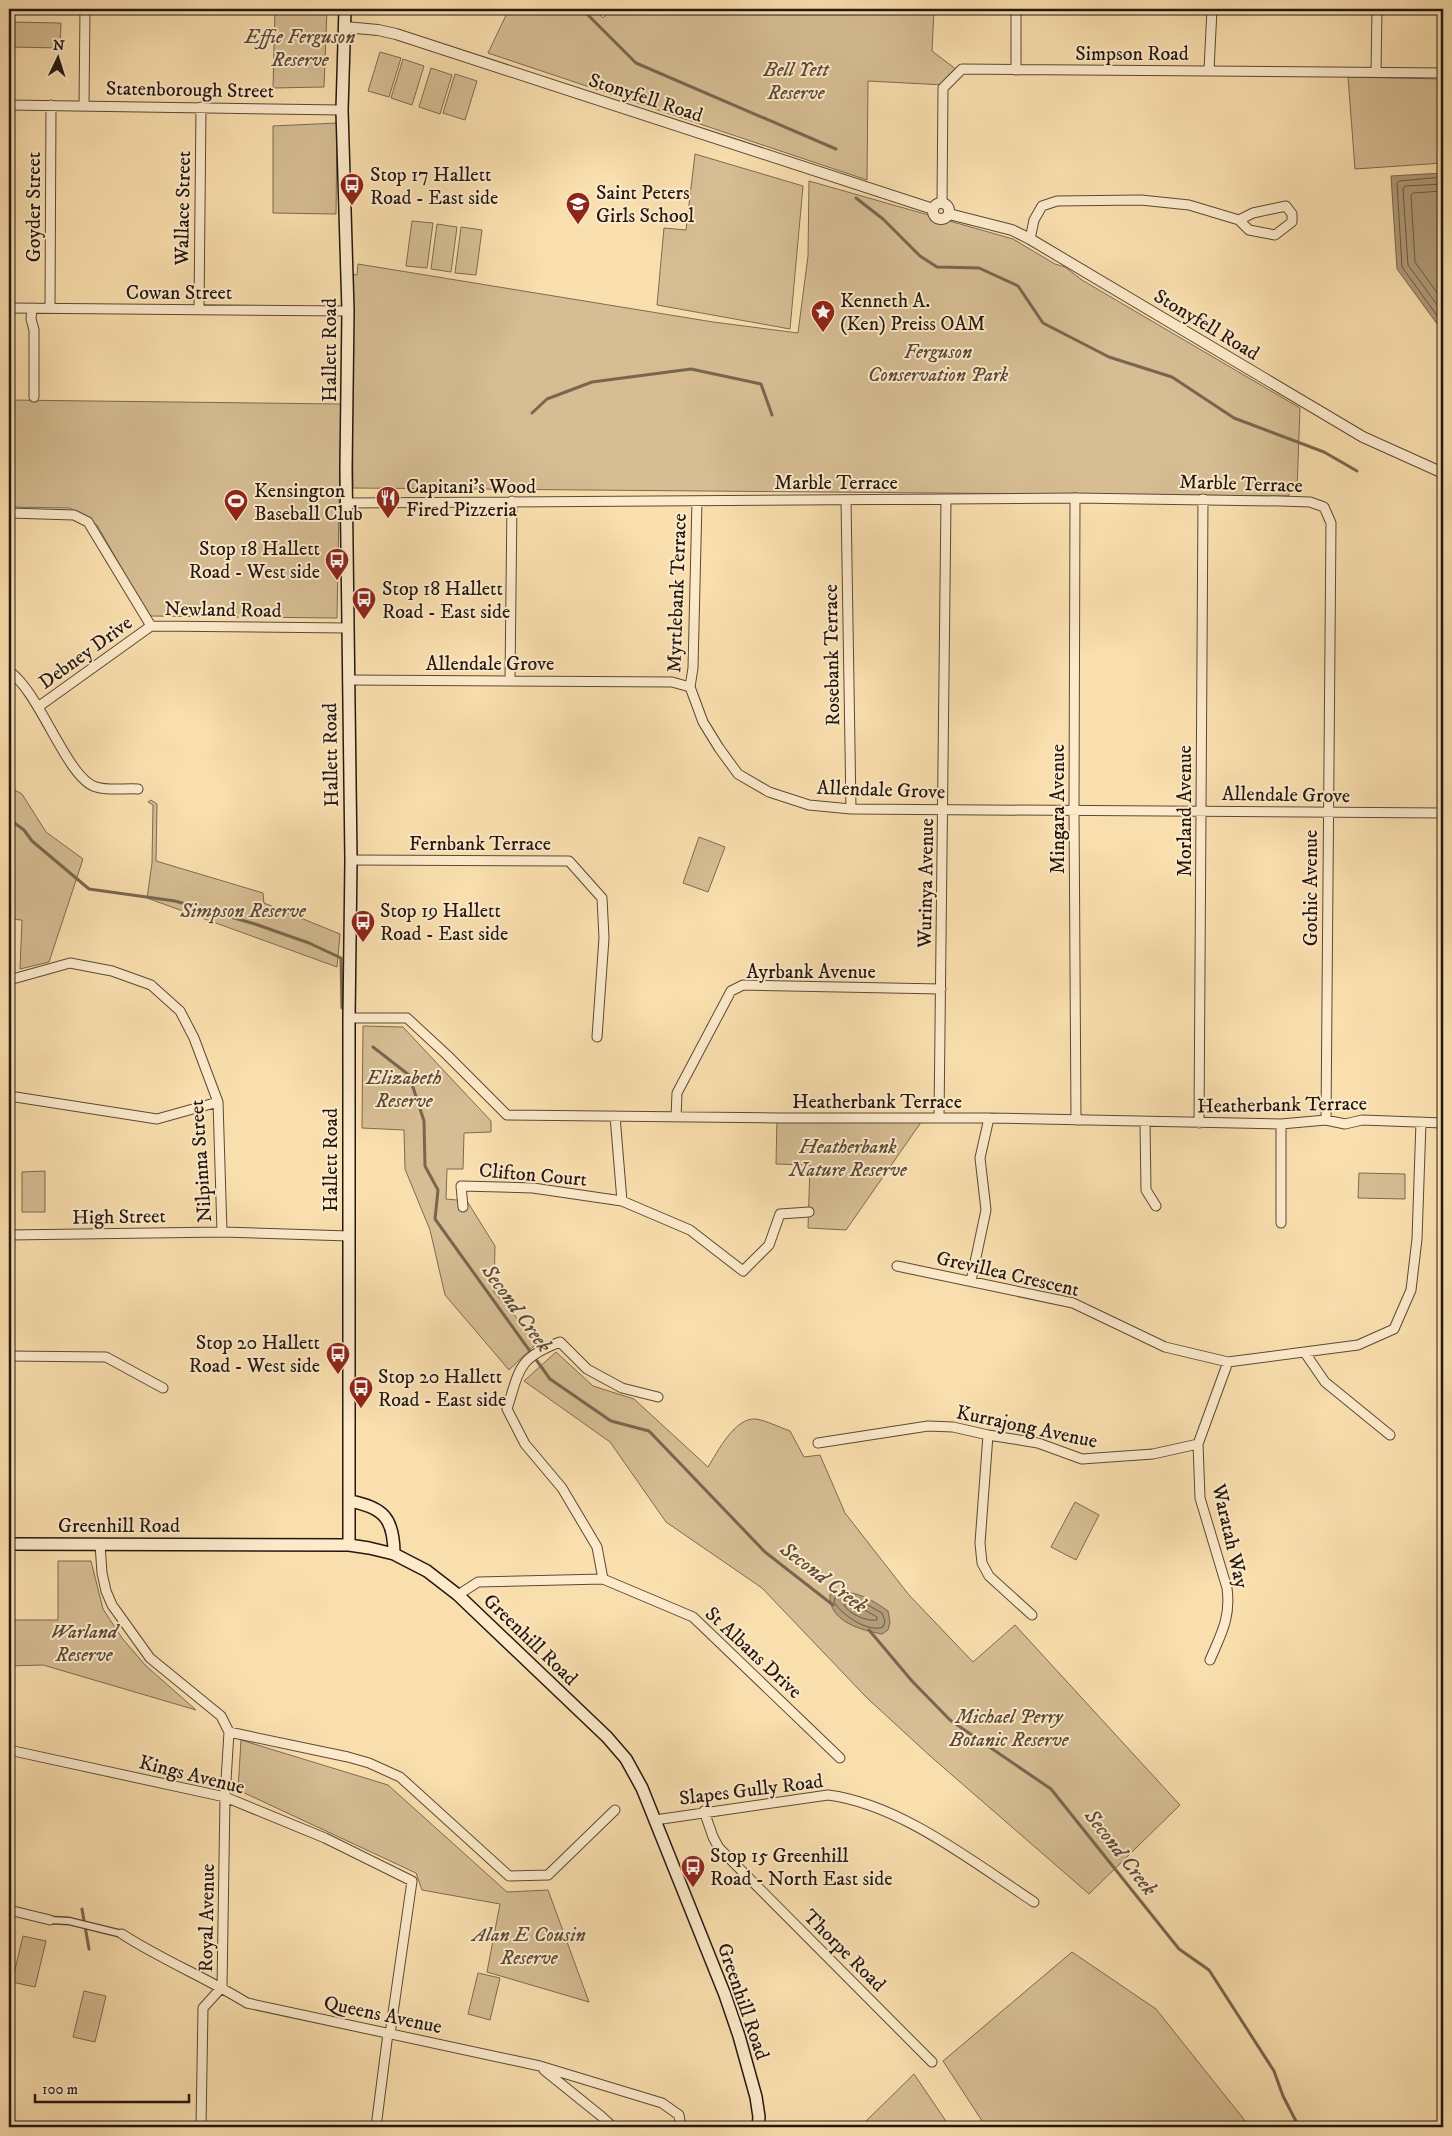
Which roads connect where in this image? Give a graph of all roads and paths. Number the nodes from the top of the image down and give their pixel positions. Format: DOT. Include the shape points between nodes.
graph roads {
  1 [pos="85,9"];
  2 [pos="345,9"];
  3 [pos="1016,9"];
  4 [pos="1212,9"];
  5 [pos="1377,9"];
  6 [pos="345,28"];
  7 [pos="1016,70"];
  8 [pos="1209,70"];
  9 [pos="1376,72"];
  10 [pos="1443,73"];
  11 [pos="9,105"];
  12 [pos="51,105"];
  13 [pos="84,105"];
  14 [pos="201,107"];
  15 [pos="342,110"];
  16 [pos="942,203"];
  17 [pos="933,210"];
  18 [pos="949,214"];
  19 [pos="1239,220"];
  20 [pos="1030,239"];
  21 [pos="9,308"];
  22 [pos="32,308"];
  23 [pos="50,308"];
  24 [pos="199,310"];
  25 [pos="348,310"];
  26 [pos="34,397"];
  27 [pos="1443,473"];
  28 [pos="1075,498"];
  29 [pos="946,499"];
  30 [pos="1203,499"];
  31 [pos="846,500"];
  32 [pos="512,501"];
  33 [pos="697,501"];
  34 [pos="347,503"];
  35 [pos="1324,507"];
  36 [pos="9,513"];
  37 [pos="152,626"];
  38 [pos="346,628"];
  39 [pos="9,671"];
  40 [pos="348,680"];
  41 [pos="510,680"];
  42 [pos="690,687"];
  43 [pos="38,707"];
  44 [pos="138,789"];
  45 [pos="851,809"];
  46 [pos="944,809"];
  47 [pos="1074,810"];
  48 [pos="1201,810"];
  49 [pos="1328,812"];
  50 [pos="1443,813"];
  51 [pos="351,860"];
  52 [pos="9,980"];
  53 [pos="941,989"];
  54 [pos="349,1018"];
  55 [pos="597,1037"];
  56 [pos="9,1096"];
  57 [pos="218,1102"];
  58 [pos="615,1116"];
  59 [pos="676,1117"];
  60 [pos="939,1118"];
  61 [pos="989,1118"];
  62 [pos="1076,1120"];
  63 [pos="1326,1120"];
  64 [pos="1144,1122"];
  65 [pos="1421,1122"];
  66 [pos="1199,1123"];
  67 [pos="1443,1123"];
  68 [pos="1281,1124"];
  69 [pos="622,1201"];
  70 [pos="1156,1206"];
  71 [pos="463,1207"];
  72 [pos="809,1212"];
  73 [pos="1280,1223"];
  74 [pos="222,1232"];
  75 [pos="9,1235"];
  76 [pos="349,1236"];
  77 [pos="897,1266"];
  78 [pos="971,1280"];
  79 [pos="1304,1353"];
  80 [pos="9,1356"];
  81 [pos="1228,1362"];
  82 [pos="163,1388"];
  83 [pos="658,1398"];
  84 [pos="1390,1434"];
  85 [pos="988,1436"];
  86 [pos="818,1443"];
  87 [pos="1198,1444"];
  88 [pos="349,1501"];
  89 [pos="9,1544"];
  90 [pos="100,1544"];
  91 [pos="349,1545"];
  92 [pos="394,1554"];
  93 [pos="603,1580"];
  94 [pos="458,1595"];
  95 [pos="1032,1615"];
  96 [pos="1210,1660"];
  97 [pos="229,1732"];
  98 [pos="9,1750"];
  99 [pos="840,1758"];
  100 [pos="225,1797"];
  101 [pos="615,1810"];
  102 [pos="704,1811"];
  103 [pos="655,1820"];
  104 [pos="1034,1902"];
  105 [pos="9,1910"];
  106 [pos="50,1920"];
  107 [pos="122,1934"];
  108 [pos="222,1987"];
  109 [pos="389,2034"];
  110 [pos="9,2040"];
  111 [pos="9,2050"];
  112 [pos="932,2062"];
  113 [pos="540,2066"];
  114 [pos="201,2127"];
  115 [pos="376,2127"];
  116 [pos="613,2127"];
  117 [pos="681,2127"];
  118 [pos="758,2127"];
  1 -- 13 [label="street"];
  2 -- 6 [label="main road, Hallett Road"];
  3 -- 7 [label="street"];
  4 -- 8 [label="street"];
  5 -- 9 [label="street"];
  6 -- 15 [label="main road, Hallett Road"];
  6 -- 17 [label="street, Stonyfell Road" via="396,34"];
  7 -- 8 [label="street, Simpson Road"];
  7 -- 16 [label="street, Simpson Road" via="962,69 943,88"];
  8 -- 9 [label="street, Simpson Road"];
  9 -- 10 [label="street, Simpson Road"];
  11 -- 12 [label="street, Statenborough Street"];
  12 -- 13 [label="street, Statenborough Street"];
  12 -- 23 [label="street, Goyder Street"];
  13 -- 14 [label="street, Statenborough Street"];
  14 -- 15 [label="street, Statenborough Street"];
  14 -- 24 [label="street, Wallace Street"];
  15 -- 25 [label="main road, Hallett Road"];
  16 -- 17 [label="street" via="936,204"];
  16 -- 18 [label="street" via="948,206"];
  17 -- 18 [label="street" via="934,216 940,220"];
  18 -- 20 [label="street, Stonyfell Road" via="1012,230"];
  19 -- 19 [label="street" via="1249,230 1275,235 1292,222 1292,214 1286,206 1253,212"];
  19 -- 20 [label="street" via="1189,205 1141,200 1058,201 1042,206 1034,220"];
  20 -- 27 [label="street, Stonyfell Road" via="1363,438"];
  21 -- 22 [label="street, Cowan Street"];
  22 -- 23 [label="street, Cowan Street"];
  22 -- 26 [label="street"];
  23 -- 24 [label="street, Cowan Street"];
  24 -- 25 [label="street, Cowan Street"];
  25 -- 34 [label="main road, Hallett Road"];
  28 -- 29 [label="street, Marble Terrace"];
  28 -- 30 [label="street, Marble Terrace"];
  28 -- 47 [label="street, Mingara Avenue"];
  29 -- 31 [label="street, Marble Terrace"];
  29 -- 46 [label="street, Wurinya Avenue"];
  30 -- 35 [label="street, Marble Terrace" via="1310,502"];
  30 -- 48 [label="street, Morland Avenue"];
  31 -- 33 [label="street, Marble Terrace"];
  31 -- 45 [label="street, Rosebank Terrace"];
  32 -- 33 [label="street, Marble Terrace"];
  32 -- 34 [label="street, Marble Terrace"];
  32 -- 41 [label="street"];
  33 -- 42 [label="street, Myrtlebank Terrace"];
  34 -- 38 [label="main road, Hallett Road"];
  35 -- 49 [label="street, Gothic Avenue" via="1331,523"];
  36 -- 37 [label="street, Newland Road" via="74,515 88,522"];
  37 -- 38 [label="street, Newland Road"];
  37 -- 43 [label="street, Debney Drive"];
  38 -- 40 [label="main road, Hallett Road"];
  39 -- 43 [label="street"];
  40 -- 41 [label="street, Allendale Grove"];
  40 -- 51 [label="main road, Hallett Road"];
  41 -- 42 [label="street, Allendale Grove" via="672,682"];
  42 -- 45 [label="street, Allendale Grove" via="703,722 738,774 769,792 809,805"];
  43 -- 44 [label="street" via="81,779 96,788"];
  45 -- 46 [label="street, Allendale Grove"];
  46 -- 47 [label="street, Allendale Grove"];
  46 -- 53 [label="street, Wurinya Avenue"];
  47 -- 48 [label="street, Allendale Grove"];
  47 -- 62 [label="street, Mingara Avenue"];
  48 -- 49 [label="street, Allendale Grove"];
  48 -- 66 [label="street, Morland Avenue"];
  49 -- 50 [label="street, Allendale Grove"];
  49 -- 63 [label="street, Gothic Avenue"];
  51 -- 54 [label="main road, Hallett Road"];
  51 -- 55 [label="street, Fernbank Terrace" via="569,861 602,898 604,938"];
  52 -- 57 [label="street, Nilpinna Street" via="70,963 112,971 150,985 180,1011 194,1038"];
  53 -- 59 [label="street, Ayrbank Avenue" via="744,985 731,991 677,1093"];
  53 -- 60 [label="street, Wurinya Avenue"];
  54 -- 58 [label="street, Heatherbank Terrace" via="407,1018 507,1114"];
  54 -- 76 [label="main road, Hallett Road"];
  56 -- 57 [label="street" via="157,1119"];
  57 -- 74 [label="street, Nilpinna Street"];
  58 -- 59 [label="street, Heatherbank Terrace"];
  58 -- 69 [label="street"];
  59 -- 60 [label="street, Heatherbank Terrace"];
  60 -- 61 [label="street, Heatherbank Terrace"];
  61 -- 62 [label="street, Heatherbank Terrace"];
  61 -- 78 [label="street" via="980,1158 986,1210"];
  62 -- 64 [label="street, Heatherbank Terrace"];
  63 -- 65 [label="street, Heatherbank Terrace" via="1345,1124 1362,1120"];
  63 -- 68 [label="street, Heatherbank Terrace"];
  64 -- 66 [label="street, Heatherbank Terrace"];
  64 -- 70 [label="street" via="1146,1190"];
  65 -- 67 [label="street, Heatherbank Terrace"];
  65 -- 79 [label="street, Grevillea Crescent" via="1418,1239 1411,1290 1394,1329 1358,1345"];
  66 -- 68 [label="street, Heatherbank Terrace"];
  68 -- 73 [label="street"];
  69 -- 71 [label="street, Clifton Court" via="534,1188 461,1186"];
  69 -- 72 [label="street, Clifton Court" via="690,1230 743,1270 769,1245 780,1214"];
  74 -- 75 [label="street, High Street"];
  74 -- 76 [label="street, High Street"];
  76 -- 88 [label="main road, Hallett Road"];
  77 -- 78 [label="street, Grevillea Crescent"];
  78 -- 81 [label="street, Grevillea Crescent" via="1072,1303 1164,1347"];
  79 -- 81 [label="street, Grevillea Crescent"];
  79 -- 84 [label="street" via="1325,1382"];
  80 -- 82 [label="street" via="106,1357"];
  81 -- 87 [label="street, Waratah Way"];
  83 -- 93 [label="street" via="622,1388 587,1369 560,1342 538,1350 527,1359 507,1409 525,1444 562,1488 596,1547"];
  85 -- 86 [label="street, Kurrajong Avenue" via="953,1427 928,1426"];
  85 -- 87 [label="street, Kurrajong Avenue" via="1038,1443 1082,1459 1153,1454"];
  85 -- 95 [label="street" via="980,1543 982,1563 989,1576"];
  87 -- 96 [label="street, Waratah Way" via="1200,1498 1229,1603 1228,1615"];
  88 -- 91 [label="main road, Hallett Road"];
  88 -- 92 [label="main road" via="368,1506 386,1517 392,1527"];
  89 -- 90 [label="main road, Greenhill Road"];
  90 -- 91 [label="main road, Greenhill Road"];
  90 -- 97 [label="street" via="102,1573 112,1606 150,1658 221,1716"];
  91 -- 92 [label="main road, Greenhill Road"];
  92 -- 94 [label="main road, Greenhill Road" via="427,1571"];
  93 -- 94 [label="street" via="478,1582"];
  93 -- 99 [label="street, St Albans Drive" via="693,1617"];
  94 -- 103 [label="main road, Greenhill Road" via="607,1737 626,1759"];
  97 -- 100 [label="street, Royal Avenue"];
  97 -- 101 [label="street" via="348,1756 400,1778 508,1876 548,1875"];
  98 -- 100 [label="street, Kings Avenue"];
  100 -- 108 [label="street, Royal Avenue"];
  100 -- 109 [label="street, Kings Avenue" via="325,1838 412,1882"];
  102 -- 103 [label="street, Slapes Gully Road"];
  102 -- 104 [label="street, Slapes Gully Road" via="828,1795 849,1798 917,1826"];
  102 -- 112 [label="street, Thorpe Road" via="719,1848"];
  103 -- 118 [label="main road, Greenhill Road" via="725,1994 756,2097"];
  105 -- 106 [label="street"];
  106 -- 107 [label="street" via="78,1922"];
  107 -- 108 [label="street, Queens Avenue"];
  108 -- 109 [label="street, Queens Avenue" via="247,2003"];
  108 -- 114 [label="street, Royal Avenue" via="203,2008"];
  109 -- 113 [label="street, Queens Avenue"];
  109 -- 115 [label="street"];
  110 -- 111 [label="street"];
  113 -- 116 [label="street, Queens Avenue"];
  113 -- 117 [label="street, Queens Avenue" via="662,2103 679,2115"];
}
